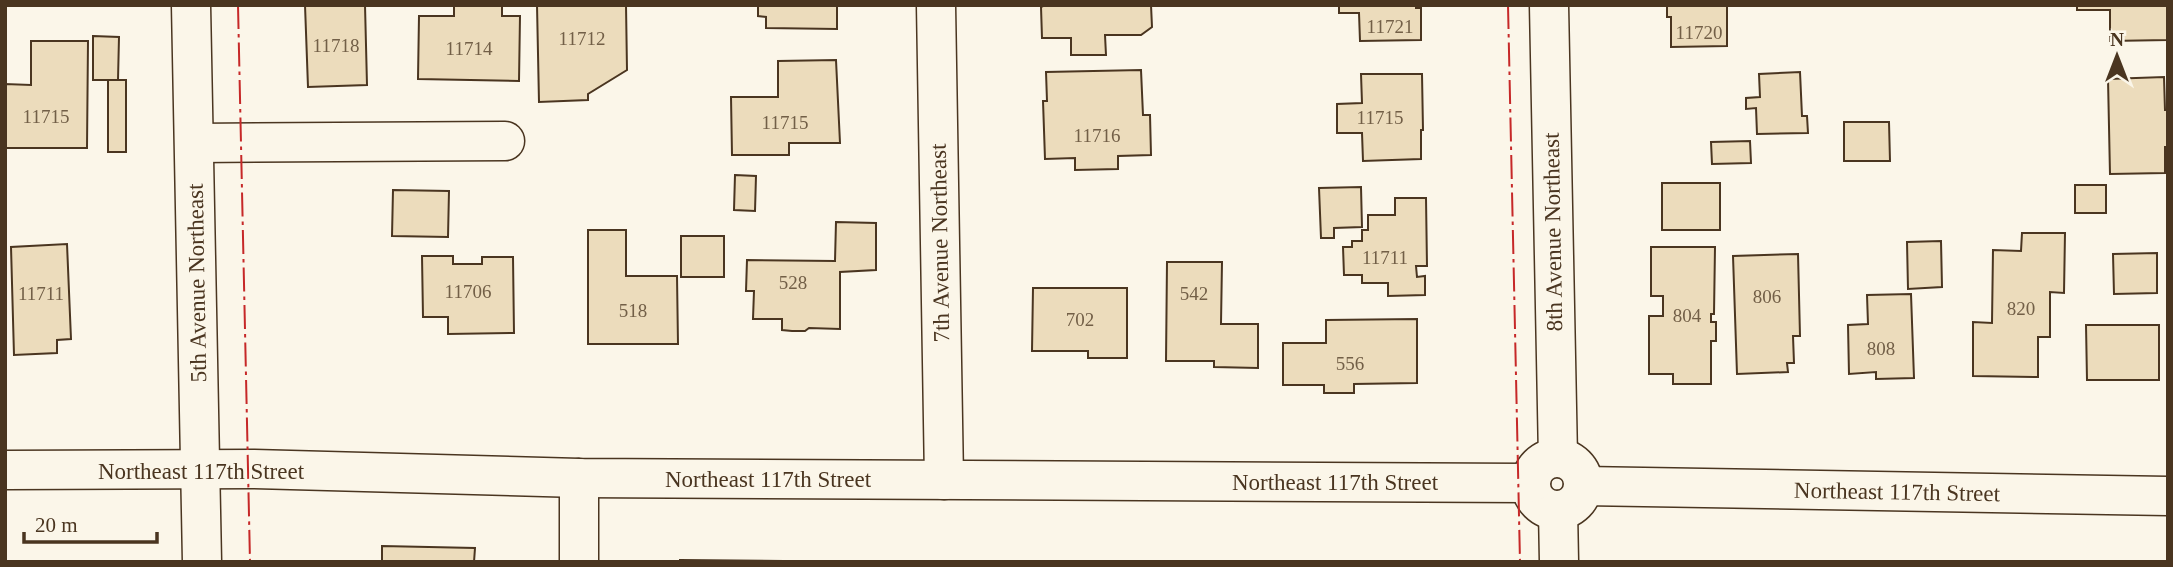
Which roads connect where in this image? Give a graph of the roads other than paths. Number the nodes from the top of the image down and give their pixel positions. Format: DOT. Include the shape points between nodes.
graph roads {
  1 [pos="191,5"];
  2 [pos="936,5"];
  3 [pos="1549,5"];
  4 [pos="505,141"];
  5 [pos="195,143"];
  6 [pos="5,470"];
  7 [pos="200,470"];
  8 [pos="1545,471"];
  9 [pos="579,478"];
  10 [pos="944,480"];
  11 [pos="2168,496"];
  12 [pos="1571,498"];
  13 [pos="202,562"];
  14 [pos="579,562"];
  15 [pos="1559,562"];
  1 -- 5 [label="street, 5th Avenue Northeast"];
  2 -- 10 [label="street, 7th Avenue Northeast"];
  3 -- 8 [label="street, 8th Avenue Northeast"];
  4 -- 5 [label="street"];
  5 -- 7 [label="street, 5th Avenue Northeast"];
  6 -- 7 [label="street, Northeast 117th Street"];
  7 -- 9 [label="street, Northeast 117th Street"];
  7 -- 13 [label="street, 5th Avenue Northeast"];
  8 -- 10 [label="street, Northeast 117th Street"];
  8 -- 12 [label="street" via="1534,496 1539,503 1546,508"];
  9 -- 10 [label="street, Northeast 117th Street"];
  9 -- 14 [label="street"];
  11 -- 12 [label="street, Northeast 117th Street"];
  12 -- 15 [label="street"];
}
